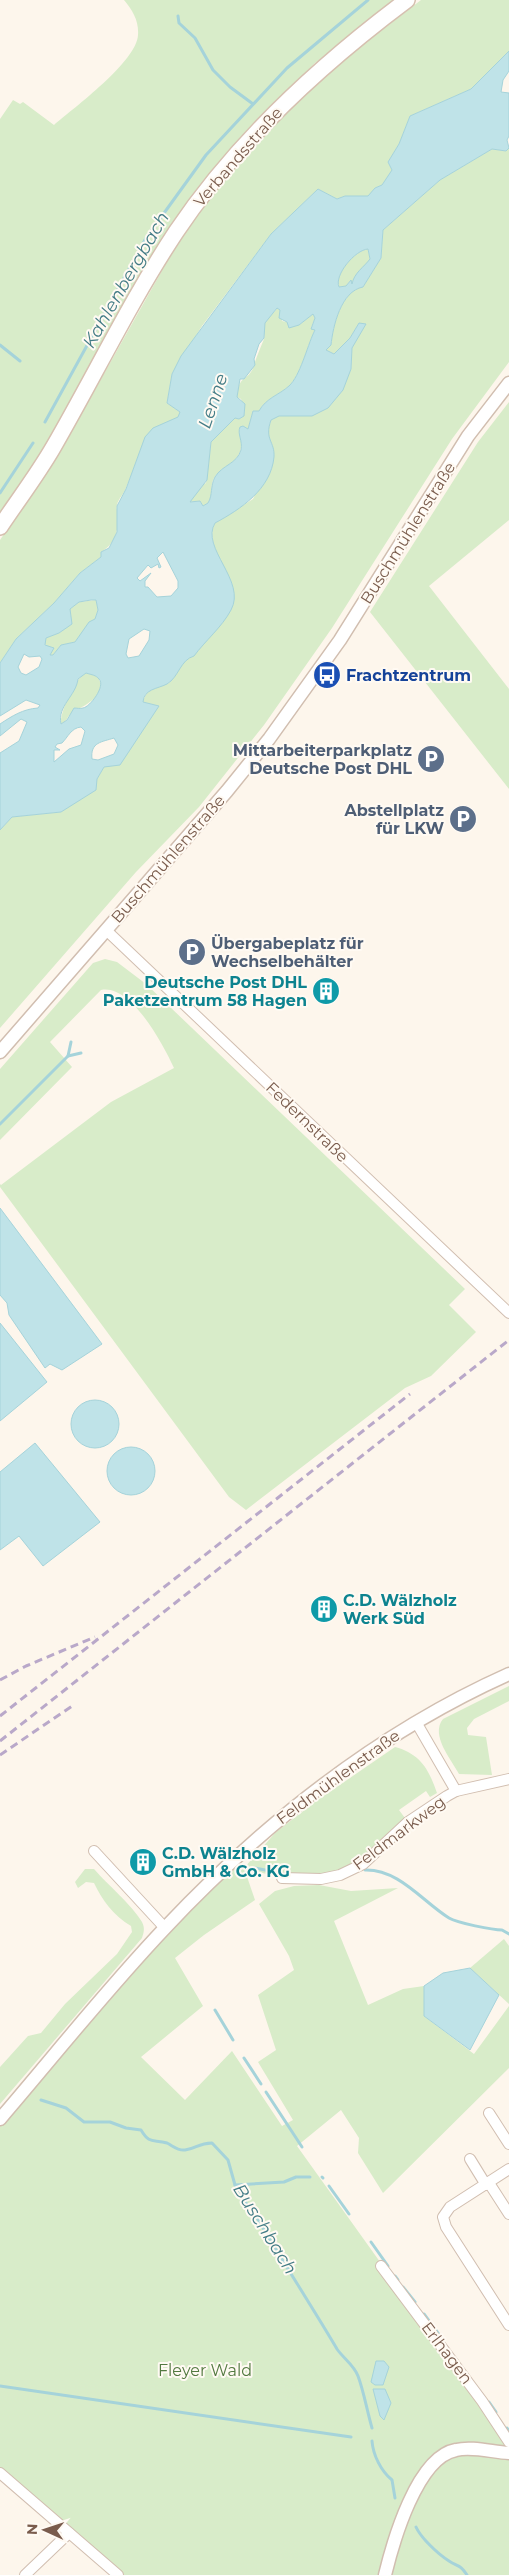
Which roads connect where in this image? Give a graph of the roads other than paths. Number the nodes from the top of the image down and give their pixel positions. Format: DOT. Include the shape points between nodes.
graph roads {
  1 [pos="407,0"];
  2 [pos="509,383"];
  3 [pos="0,528"];
  4 [pos="106,930"];
  5 [pos="0,1052"];
  6 [pos="509,1313"];
  7 [pos="509,1674"];
  8 [pos="416,1722"];
  9 [pos="509,1779"];
  10 [pos="456,1791"];
  11 [pos="94,1851"];
  12 [pos="282,1878"];
  13 [pos="165,1928"];
  14 [pos="489,2114"];
  15 [pos="0,2119"];
  16 [pos="509,2144"];
  17 [pos="470,2160"];
  18 [pos="509,2169"];
  19 [pos="488,2184"];
  20 [pos="509,2214"];
  21 [pos="382,2266"];
  22 [pos="509,2325"];
  23 [pos="509,2442"];
  24 [pos="509,2453"];
  25 [pos="0,2473"];
  26 [pos="69,2533"];
  27 [pos="25,2575"];
  28 [pos="118,2575"];
  29 [pos="385,2575"];
  1 -- 3 [label="main road, Verbandsstraße" via="319,70 241,149 208,188 176,233 53,448"];
  2 -- 4 [label="street, Buschmühlenstraße" via="468,436 340,640 269,739"];
  4 -- 5 [label="street, Buschmühlenstraße"];
  4 -- 6 [label="street, Federnstraße"];
  7 -- 8 [label="street, Feldmühlenstraße"];
  8 -- 10 [label="street, Feldmarkweg"];
  8 -- 13 [label="street, Feldmühlenstraße" via="354,1762 272,1825"];
  9 -- 10 [label="street, Feldmarkweg"];
  10 -- 12 [label="street, Feldmarkweg" via="408,1822 363,1864 340,1876"];
  11 -- 13 [label="street"];
  13 -- 15 [label="street, Feldmühlenstraße"];
  14 -- 16 [label="street"];
  17 -- 19 [label="street"];
  18 -- 19 [label="street"];
  19 -- 20 [label="street"];
  19 -- 22 [label="street" via="446,2210 444,2220"];
  21 -- 23 [label="street, Erlhagen"];
  24 -- 29 [label="street" via="462,2449 448,2452 431,2466 409,2503 396,2534"];
  25 -- 26 [label="street"];
  26 -- 27 [label="street"];
  26 -- 28 [label="street"];
}
